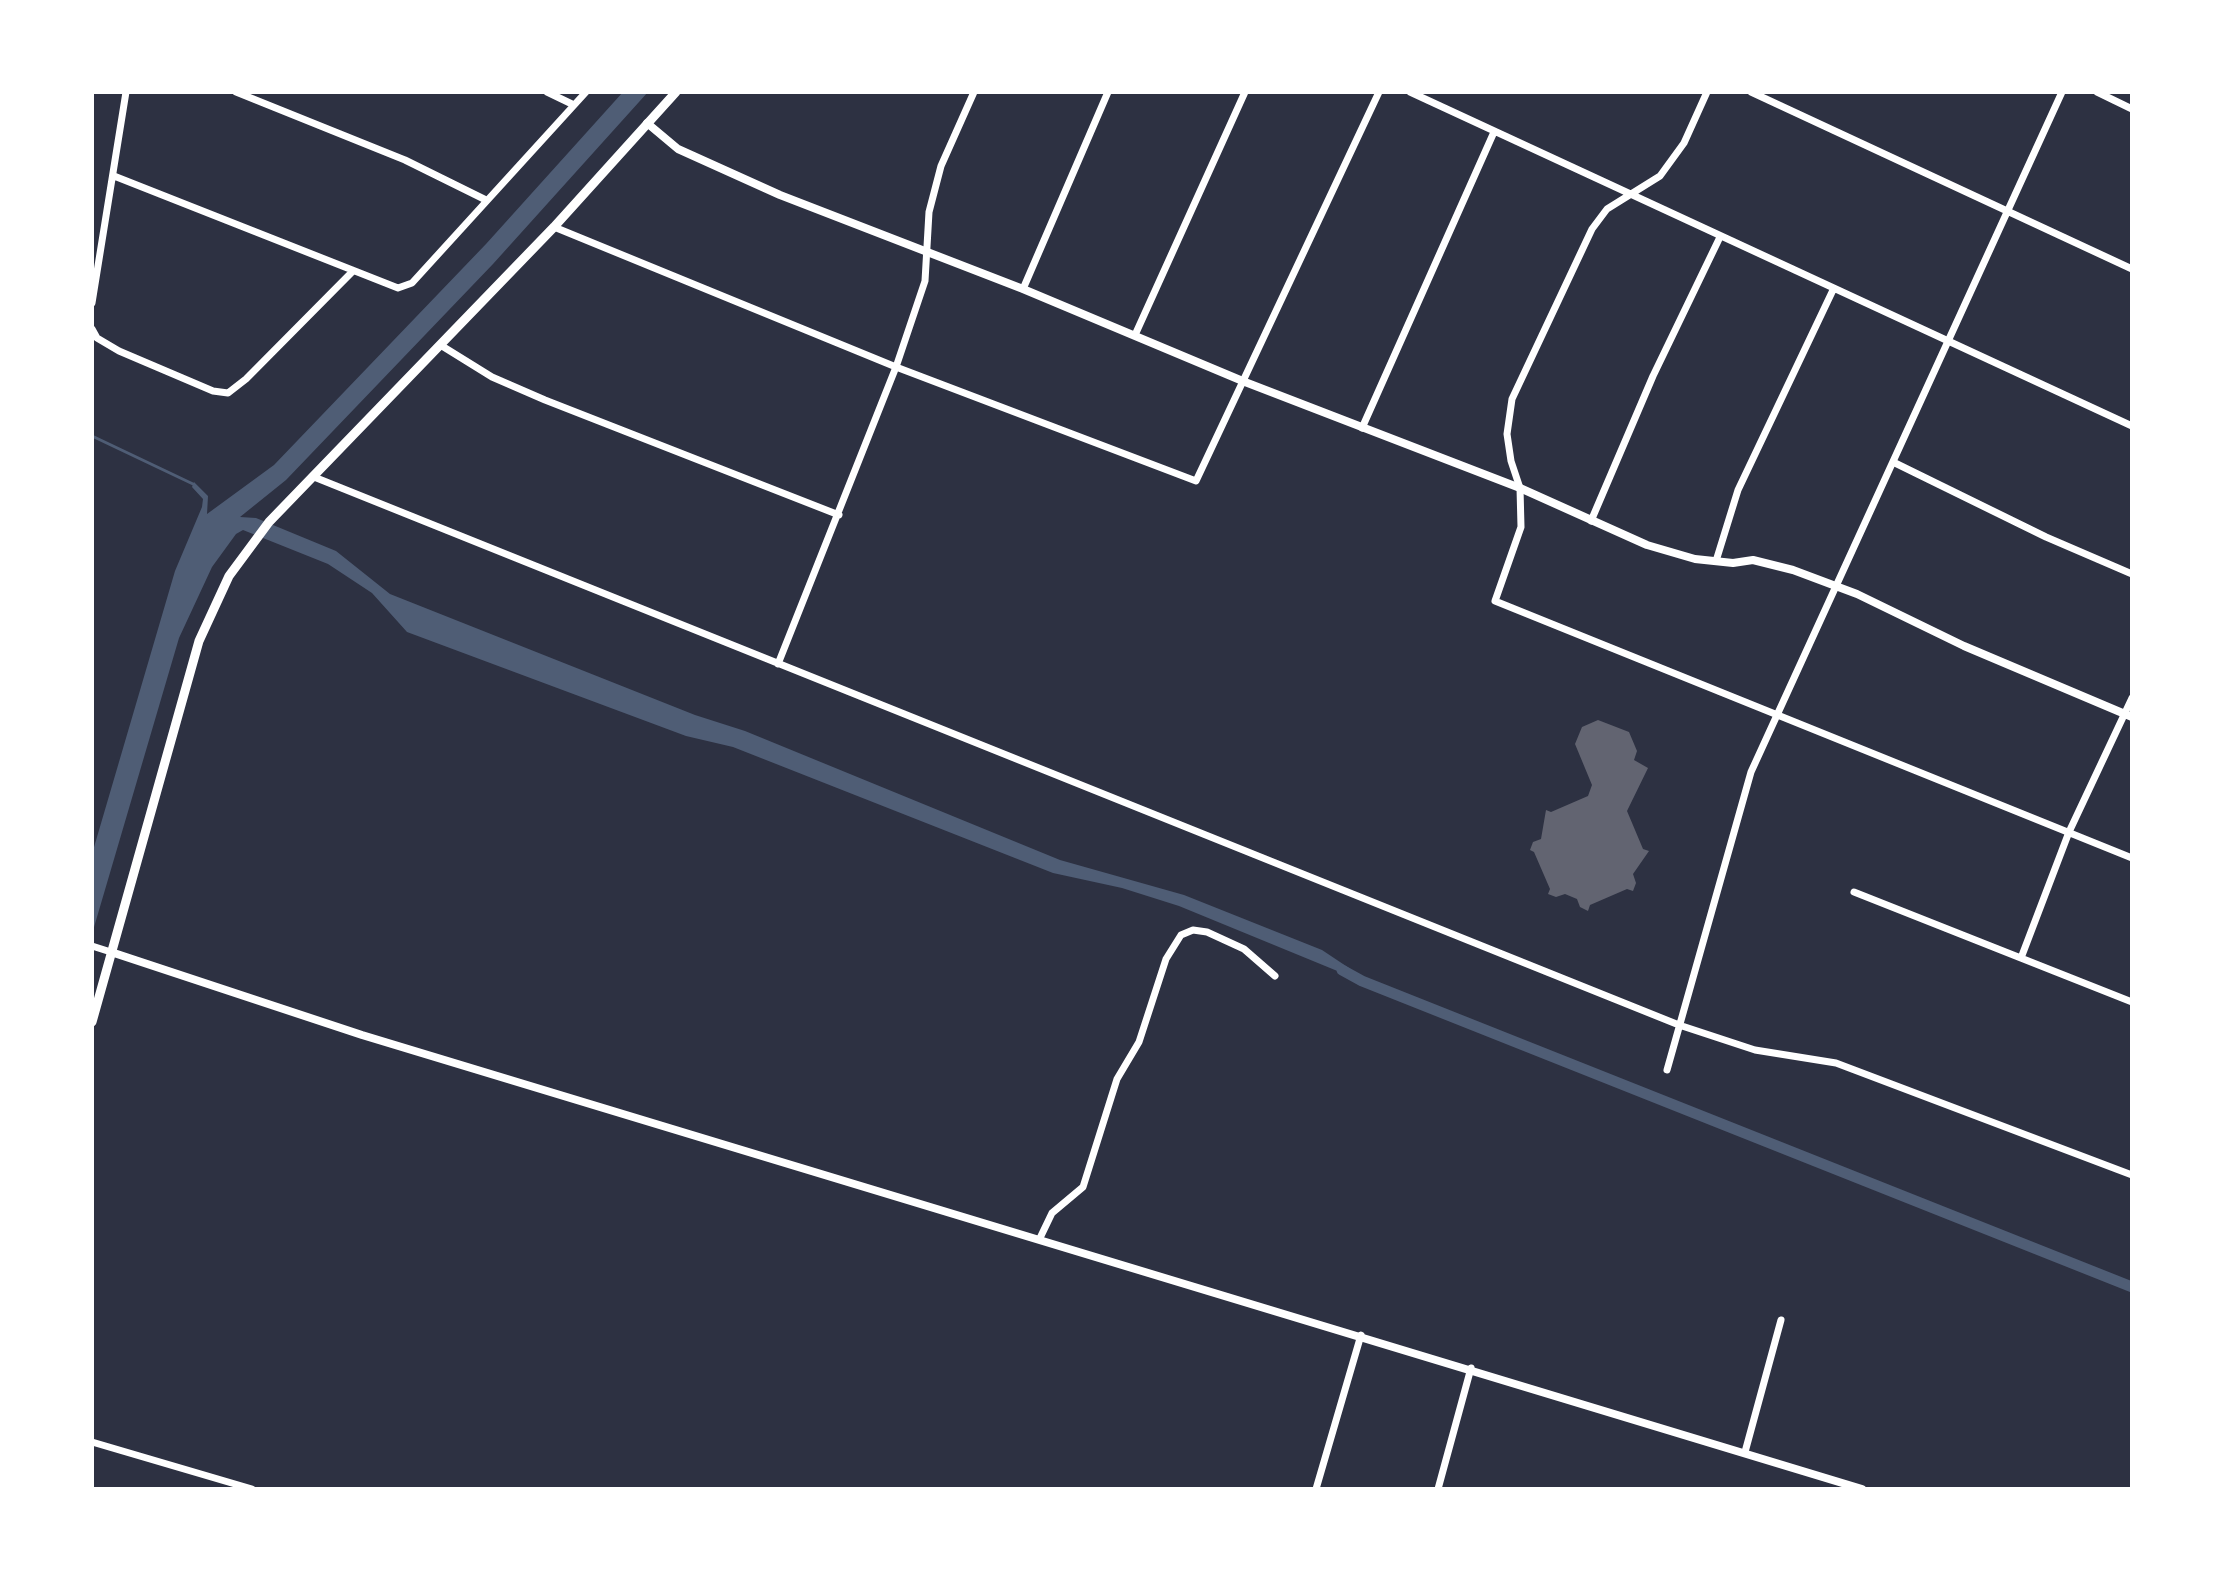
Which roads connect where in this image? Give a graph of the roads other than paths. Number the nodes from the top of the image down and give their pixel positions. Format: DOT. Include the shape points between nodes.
graph roads {
  1 [pos="126,92"];
  2 [pos="236,92"];
  3 [pos="547,92"];
  4 [pos="586,92"];
  5 [pos="676,92"];
  6 [pos="974,92"];
  7 [pos="1108,92"];
  8 [pos="1245,92"];
  9 [pos="1379,92"];
  10 [pos="1410,92"];
  11 [pos="1707,92"];
  12 [pos="1751,92"];
  13 [pos="2062,92"];
  14 [pos="2097,92"];
  15 [pos="574,105"];
  16 [pos="2132,109"];
  17 [pos="647,123"];
  18 [pos="1494,132"];
  19 [pos="114,176"];
  20 [pos="1634,194"];
  21 [pos="486,200"];
  22 [pos="2005,210"];
  23 [pos="554,227"];
  24 [pos="1720,237"];
  25 [pos="928,252"];
  26 [pos="2132,269"];
  27 [pos="353,271"];
  28 [pos="1023,289"];
  29 [pos="1833,290"];
  30 [pos="92,303"];
  31 [pos="92,329"];
  32 [pos="1135,335"];
  33 [pos="1948,343"];
  34 [pos="442,346"];
  35 [pos="896,367"];
  36 [pos="1245,382"];
  37 [pos="2132,426"];
  38 [pos="1362,428"];
  39 [pos="1893,462"];
  40 [pos="314,477"];
  41 [pos="1520,488"];
  42 [pos="839,515"];
  43 [pos="1591,521"];
  44 [pos="1716,561"];
  45 [pos="2132,574"];
  46 [pos="1835,585"];
  47 [pos="778,664"];
  48 [pos="2132,698"];
  49 [pos="1775,715"];
  50 [pos="2128,715"];
  51 [pos="2069,832"];
  52 [pos="2132,858"];
  53 [pos="1854,892"];
  54 [pos="94,946"];
  55 [pos="114,953"];
  56 [pos="2021,958"];
  57 [pos="1275,976"];
  58 [pos="2132,1002"];
  59 [pos="92,1022"];
  60 [pos="1679,1025"];
  61 [pos="1667,1070"];
  62 [pos="2132,1175"];
  63 [pos="1040,1238"];
  64 [pos="1781,1320"];
  65 [pos="1361,1335"];
  66 [pos="1471,1368"];
  67 [pos="92,1442"];
  68 [pos="1745,1452"];
  69 [pos="252,1489"];
  70 [pos="1316,1489"];
  71 [pos="1438,1489"];
  72 [pos="1862,1489"];
  1 -- 19 [label="street"];
  2 -- 21 [label="street" via="405,160"];
  3 -- 15 [label="street"];
  4 -- 15 [label="street"];
  5 -- 17 [label="main road"];
  6 -- 25 [label="street" via="941,166 929,212"];
  7 -- 28 [label="street"];
  8 -- 32 [label="street"];
  9 -- 36 [label="street"];
  10 -- 18 [label="street"];
  11 -- 20 [label="street" via="1684,143 1660,176"];
  12 -- 22 [label="street"];
  13 -- 22 [label="street"];
  14 -- 16 [label="street"];
  15 -- 21 [label="street"];
  17 -- 23 [label="main road"];
  17 -- 25 [label="street" via="691,156"];
  18 -- 20 [label="street"];
  18 -- 38 [label="street"];
  19 -- 27 [label="street"];
  19 -- 30 [label="street"];
  20 -- 24 [label="street"];
  20 -- 41 [label="street" via="1607,209 1592,229 1512,399 1507,434"];
  21 -- 27 [label="street" via="412,283 398,288"];
  22 -- 26 [label="street"];
  22 -- 33 [label="street"];
  23 -- 34 [label="main road"];
  23 -- 35 [label="street"];
  24 -- 29 [label="street"];
  24 -- 43 [label="street"];
  25 -- 28 [label="street"];
  25 -- 35 [label="street" via="925,281"];
  27 -- 31 [label="street" via="228,393 119,351"];
  28 -- 32 [label="street"];
  29 -- 33 [label="street"];
  29 -- 44 [label="street" via="1738,490"];
  32 -- 36 [label="street"];
  33 -- 37 [label="street"];
  33 -- 39 [label="street"];
  34 -- 40 [label="main road"];
  34 -- 42 [label="street" via="492,377 545,400"];
  35 -- 36 [label="street" via="1196,481"];
  35 -- 42 [label="street"];
  36 -- 38 [label="street"];
  38 -- 41 [label="street"];
  39 -- 45 [label="street"];
  39 -- 46 [label="street"];
  40 -- 47 [label="street"];
  40 -- 55 [label="main road" via="269,522 229,576 199,641"];
  41 -- 43 [label="street"];
  41 -- 49 [label="street" via="1521,527 1495,601"];
  42 -- 47 [label="street"];
  43 -- 44 [label="street" via="1647,545"];
  44 -- 46 [label="street" via="1753,560"];
  46 -- 49 [label="street"];
  46 -- 50 [label="street"];
  47 -- 60 [label="street"];
  48 -- 50 [label="street"];
  49 -- 51 [label="street"];
  49 -- 60 [label="street" via="1730,838"];
  50 -- 51 [label="street"];
  51 -- 52 [label="street"];
  51 -- 56 [label="street"];
  53 -- 56 [label="street"];
  54 -- 55 [label="street"];
  55 -- 59 [label="main road"];
  55 -- 63 [label="street" via="362,1035"];
  56 -- 58 [label="street"];
  57 -- 63 [label="street" via="1244,949 1207,932 1193,930 1173,943 1139,1042 1117,1079 1083,1187 1052,1213"];
  60 -- 61 [label="street"];
  60 -- 62 [label="street" via="1755,1050 1836,1063"];
  63 -- 65 [label="street"];
  64 -- 68 [label="street"];
  65 -- 66 [label="street"];
  65 -- 70 [label="street"];
  66 -- 68 [label="street"];
  66 -- 71 [label="street"];
  67 -- 69 [label="street"];
  68 -- 72 [label="street"];
}
